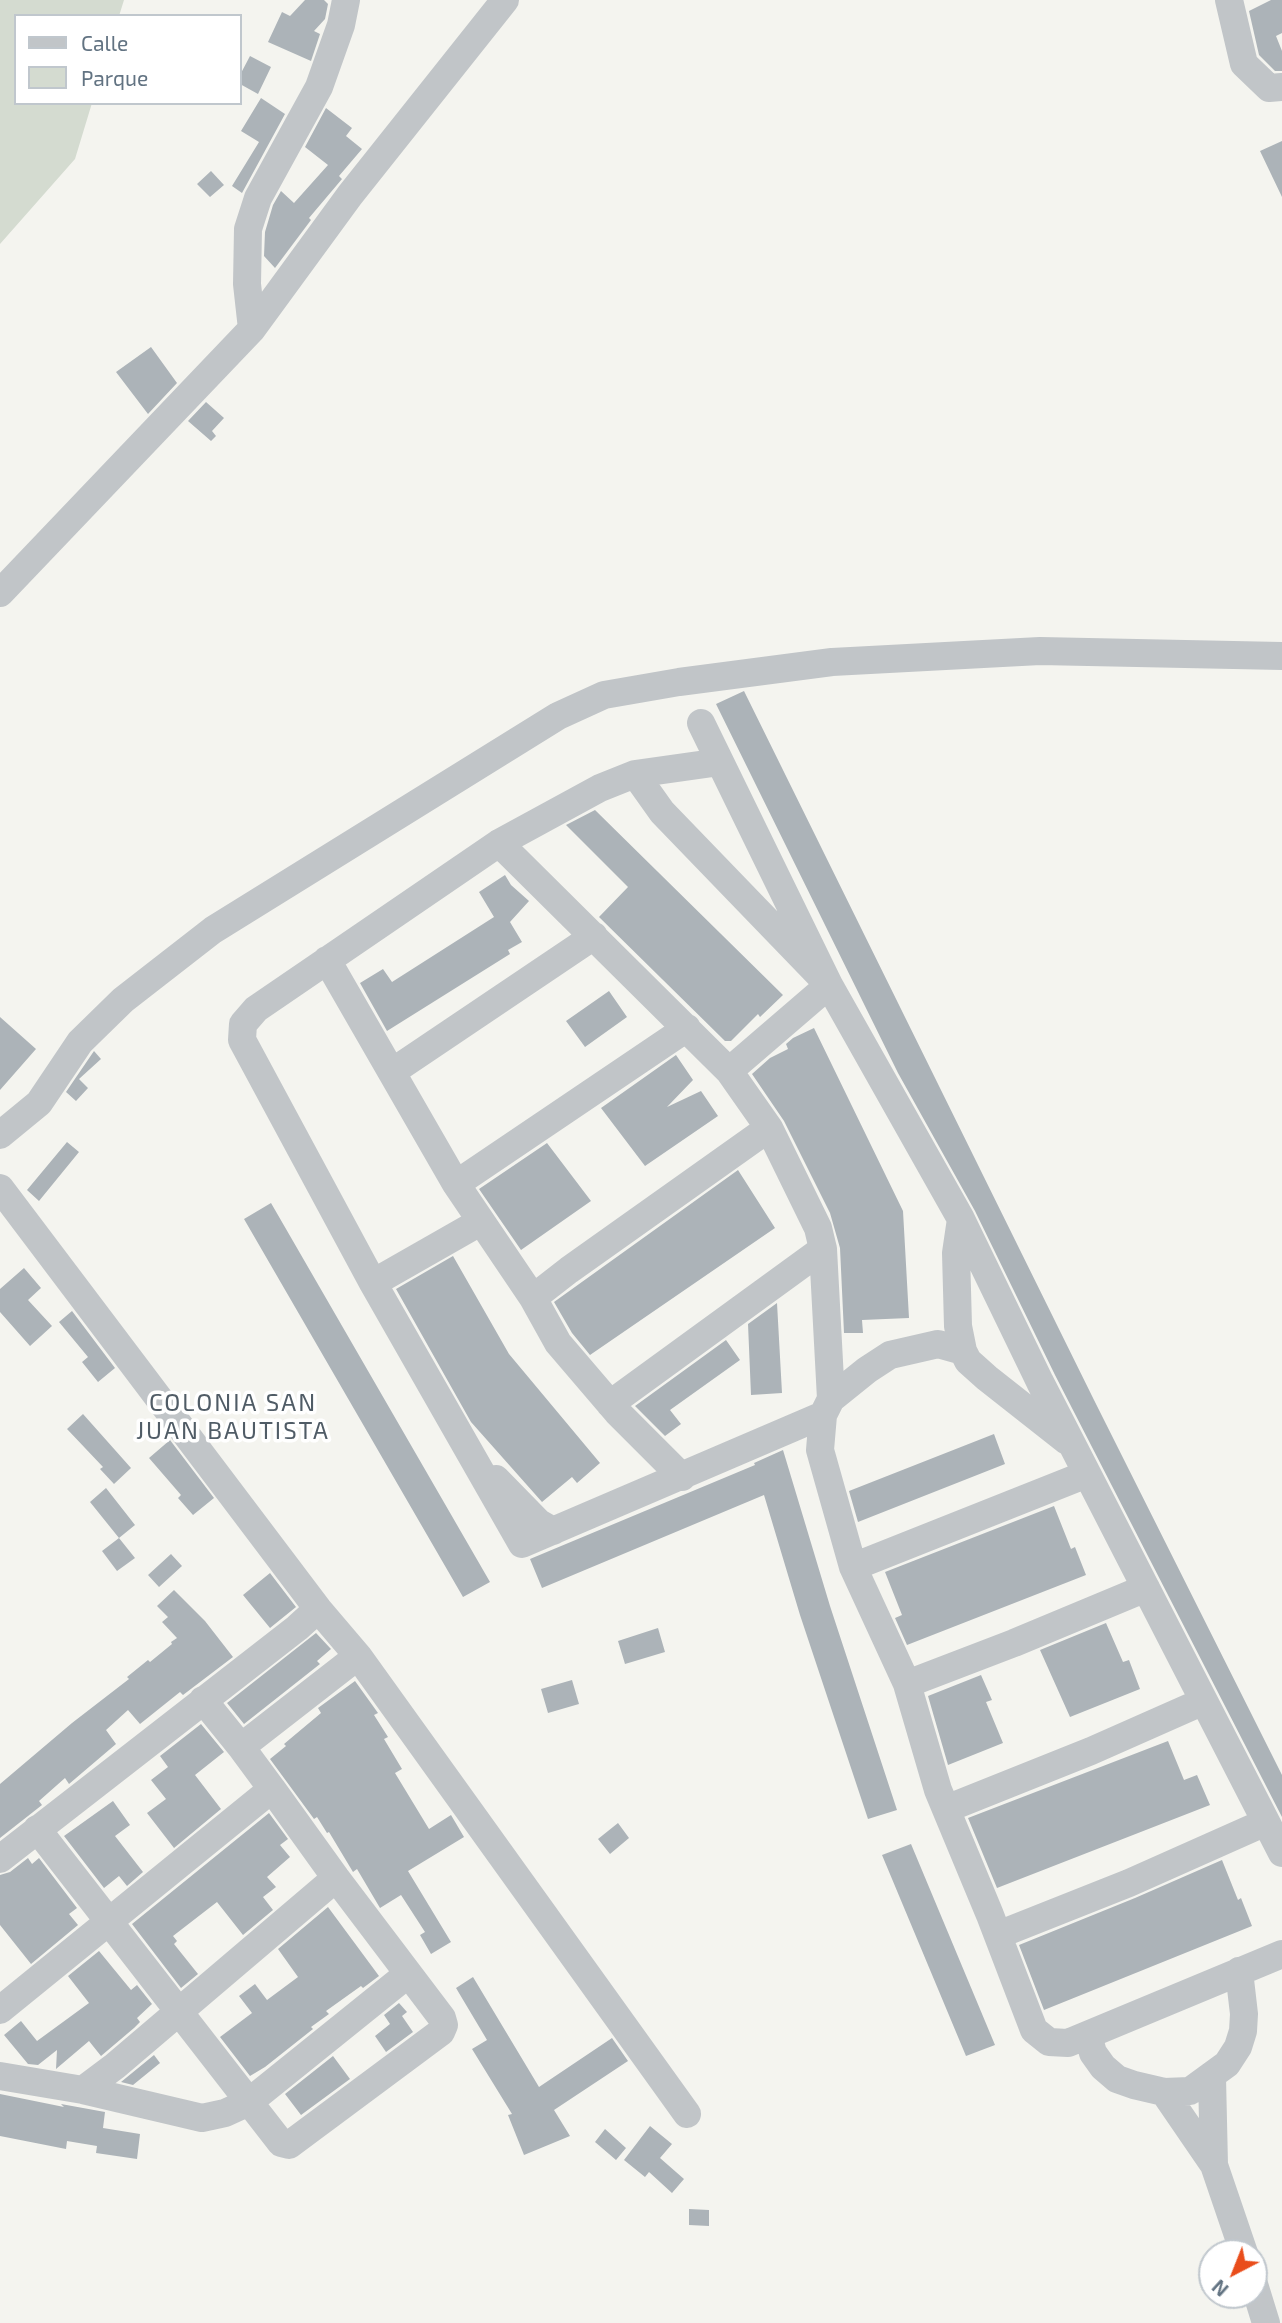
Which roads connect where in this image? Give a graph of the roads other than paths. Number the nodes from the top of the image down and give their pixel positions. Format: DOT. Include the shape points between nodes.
graph roads {
  1 [pos="346,0"];
  2 [pos="505,0"];
  3 [pos="1229,0"];
  4 [pos="1282,86"];
  5 [pos="252,329"];
  6 [pos="0,593"];
  7 [pos="1282,656"];
  8 [pos="701,723"];
  9 [pos="720,762"];
  10 [pos="635,774"];
  11 [pos="499,843"];
  12 [pos="594,936"];
  13 [pos="327,960"];
  14 [pos="829,985"];
  15 [pos="687,1028"];
  16 [pos="729,1071"];
  17 [pos="392,1072"];
  18 [pos="769,1128"];
  19 [pos="0,1135"];
  20 [pos="456,1184"];
  21 [pos="0,1188"];
  22 [pos="961,1219"];
  23 [pos="480,1222"];
  24 [pos="823,1249"];
  25 [pos="373,1283"];
  26 [pos="534,1298"];
  27 [pos="963,1351"];
  28 [pos="610,1404"];
  29 [pos="827,1407"];
  30 [pos="1072,1445"];
  31 [pos="1087,1474"];
  32 [pos="682,1477"];
  33 [pos="853,1567"];
  34 [pos="1146,1588"];
  35 [pos="318,1609"];
  36 [pos="358,1656"];
  37 [pos="907,1684"];
  38 [pos="204,1700"];
  39 [pos="1204,1701"];
  40 [pos="241,1746"];
  41 [pos="272,1789"];
  42 [pos="947,1810"];
  43 [pos="1266,1822"];
  44 [pos="37,1829"];
  45 [pos="1282,1853"];
  46 [pos="0,1859"];
  47 [pos="336,1878"];
  48 [pos="109,1920"];
  49 [pos="998,1936"];
  50 [pos="1282,1954"];
  51 [pos="1239,1971"];
  52 [pos="408,1974"];
  53 [pos="0,2010"];
  54 [pos="179,2011"];
  55 [pos="1088,2035"];
  56 [pos="0,2077"];
  57 [pos="1212,2077"];
  58 [pos="83,2090"];
  59 [pos="1164,2092"];
  60 [pos="249,2102"];
  61 [pos="687,2113"];
  62 [pos="1214,2165"];
  63 [pos="1239,2239"];
  1 -- 5 [label="street" via="319,87 258,198 248,229"];
  2 -- 5 [label="street" via="350,195"];
  3 -- 4 [label="street" via="1244,64 1269,88"];
  5 -- 6 [label="street"];
  7 -- 19 [label="street" via="1040,651 832,662 604,695 534,730 213,930 123,1000 80,1042 39,1103"];
  8 -- 9 [label="street"];
  9 -- 10 [label="street"];
  9 -- 14 [label="street"];
  10 -- 11 [label="street"];
  10 -- 14 [label="street" via="662,812"];
  11 -- 12 [label="street"];
  11 -- 13 [label="street"];
  12 -- 15 [label="street"];
  12 -- 17 [label="street"];
  13 -- 17 [label="street"];
  13 -- 25 [label="street" via="256,1009 243,1024 242,1040"];
  14 -- 16 [label="street"];
  14 -- 22 [label="street"];
  15 -- 16 [label="street"];
  15 -- 20 [label="street"];
  16 -- 18 [label="street"];
  17 -- 20 [label="street"];
  18 -- 24 [label="street" via="818,1228"];
  18 -- 26 [label="street"];
  20 -- 23 [label="street"];
  21 -- 35 [label="street"];
  22 -- 27 [label="street" via="956,1253"];
  22 -- 30 [label="street"];
  23 -- 25 [label="street"];
  23 -- 26 [label="street"];
  24 -- 28 [label="street"];
  24 -- 29 [label="street"];
  25 -- 32 [label="street" via="522,1544"];
  26 -- 28 [label="street" via="558,1343"];
  27 -- 29 [label="street" via="938,1343 890,1355 844,1388"];
  27 -- 30 [label="street" via="987,1378"];
  28 -- 32 [label="street"];
  29 -- 32 [label="street"];
  29 -- 33 [label="street" via="820,1450"];
  30 -- 31 [label="street"];
  31 -- 33 [label="street"];
  31 -- 34 [label="street"];
  33 -- 37 [label="street"];
  34 -- 37 [label="street"];
  34 -- 39 [label="street"];
  35 -- 36 [label="street"];
  35 -- 38 [label="street"];
  36 -- 40 [label="street"];
  36 -- 61 [label="street"];
  37 -- 42 [label="street"];
  38 -- 40 [label="street"];
  38 -- 44 [label="street"];
  39 -- 42 [label="street"];
  39 -- 43 [label="street"];
  40 -- 41 [label="street"];
  41 -- 47 [label="street"];
  41 -- 48 [label="street"];
  42 -- 49 [label="street"];
  43 -- 45 [label="street"];
  43 -- 49 [label="street"];
  44 -- 46 [label="street"];
  44 -- 48 [label="street"];
  47 -- 52 [label="street"];
  47 -- 54 [label="street"];
  48 -- 53 [label="street"];
  48 -- 54 [label="street"];
  49 -- 55 [label="street" via="1034,2030 1049,2042 1069,2043"];
  50 -- 51 [label="street"];
  51 -- 55 [label="street"];
  51 -- 57 [label="street" via="1243,2031 1227,2064"];
  52 -- 60 [label="street"];
  52 -- 60 [label="street" via="442,2018 441,2032 289,2145 281,2143"];
  54 -- 58 [label="street"];
  54 -- 60 [label="street"];
  55 -- 59 [label="street" via="1098,2060 1118,2079"];
  56 -- 58 [label="street"];
  57 -- 59 [label="street" via="1190,2091"];
  57 -- 62 [label="street"];
  58 -- 60 [label="street" via="202,2118"];
  59 -- 62 [label="street"];
  62 -- 63 [label="street"];
}
